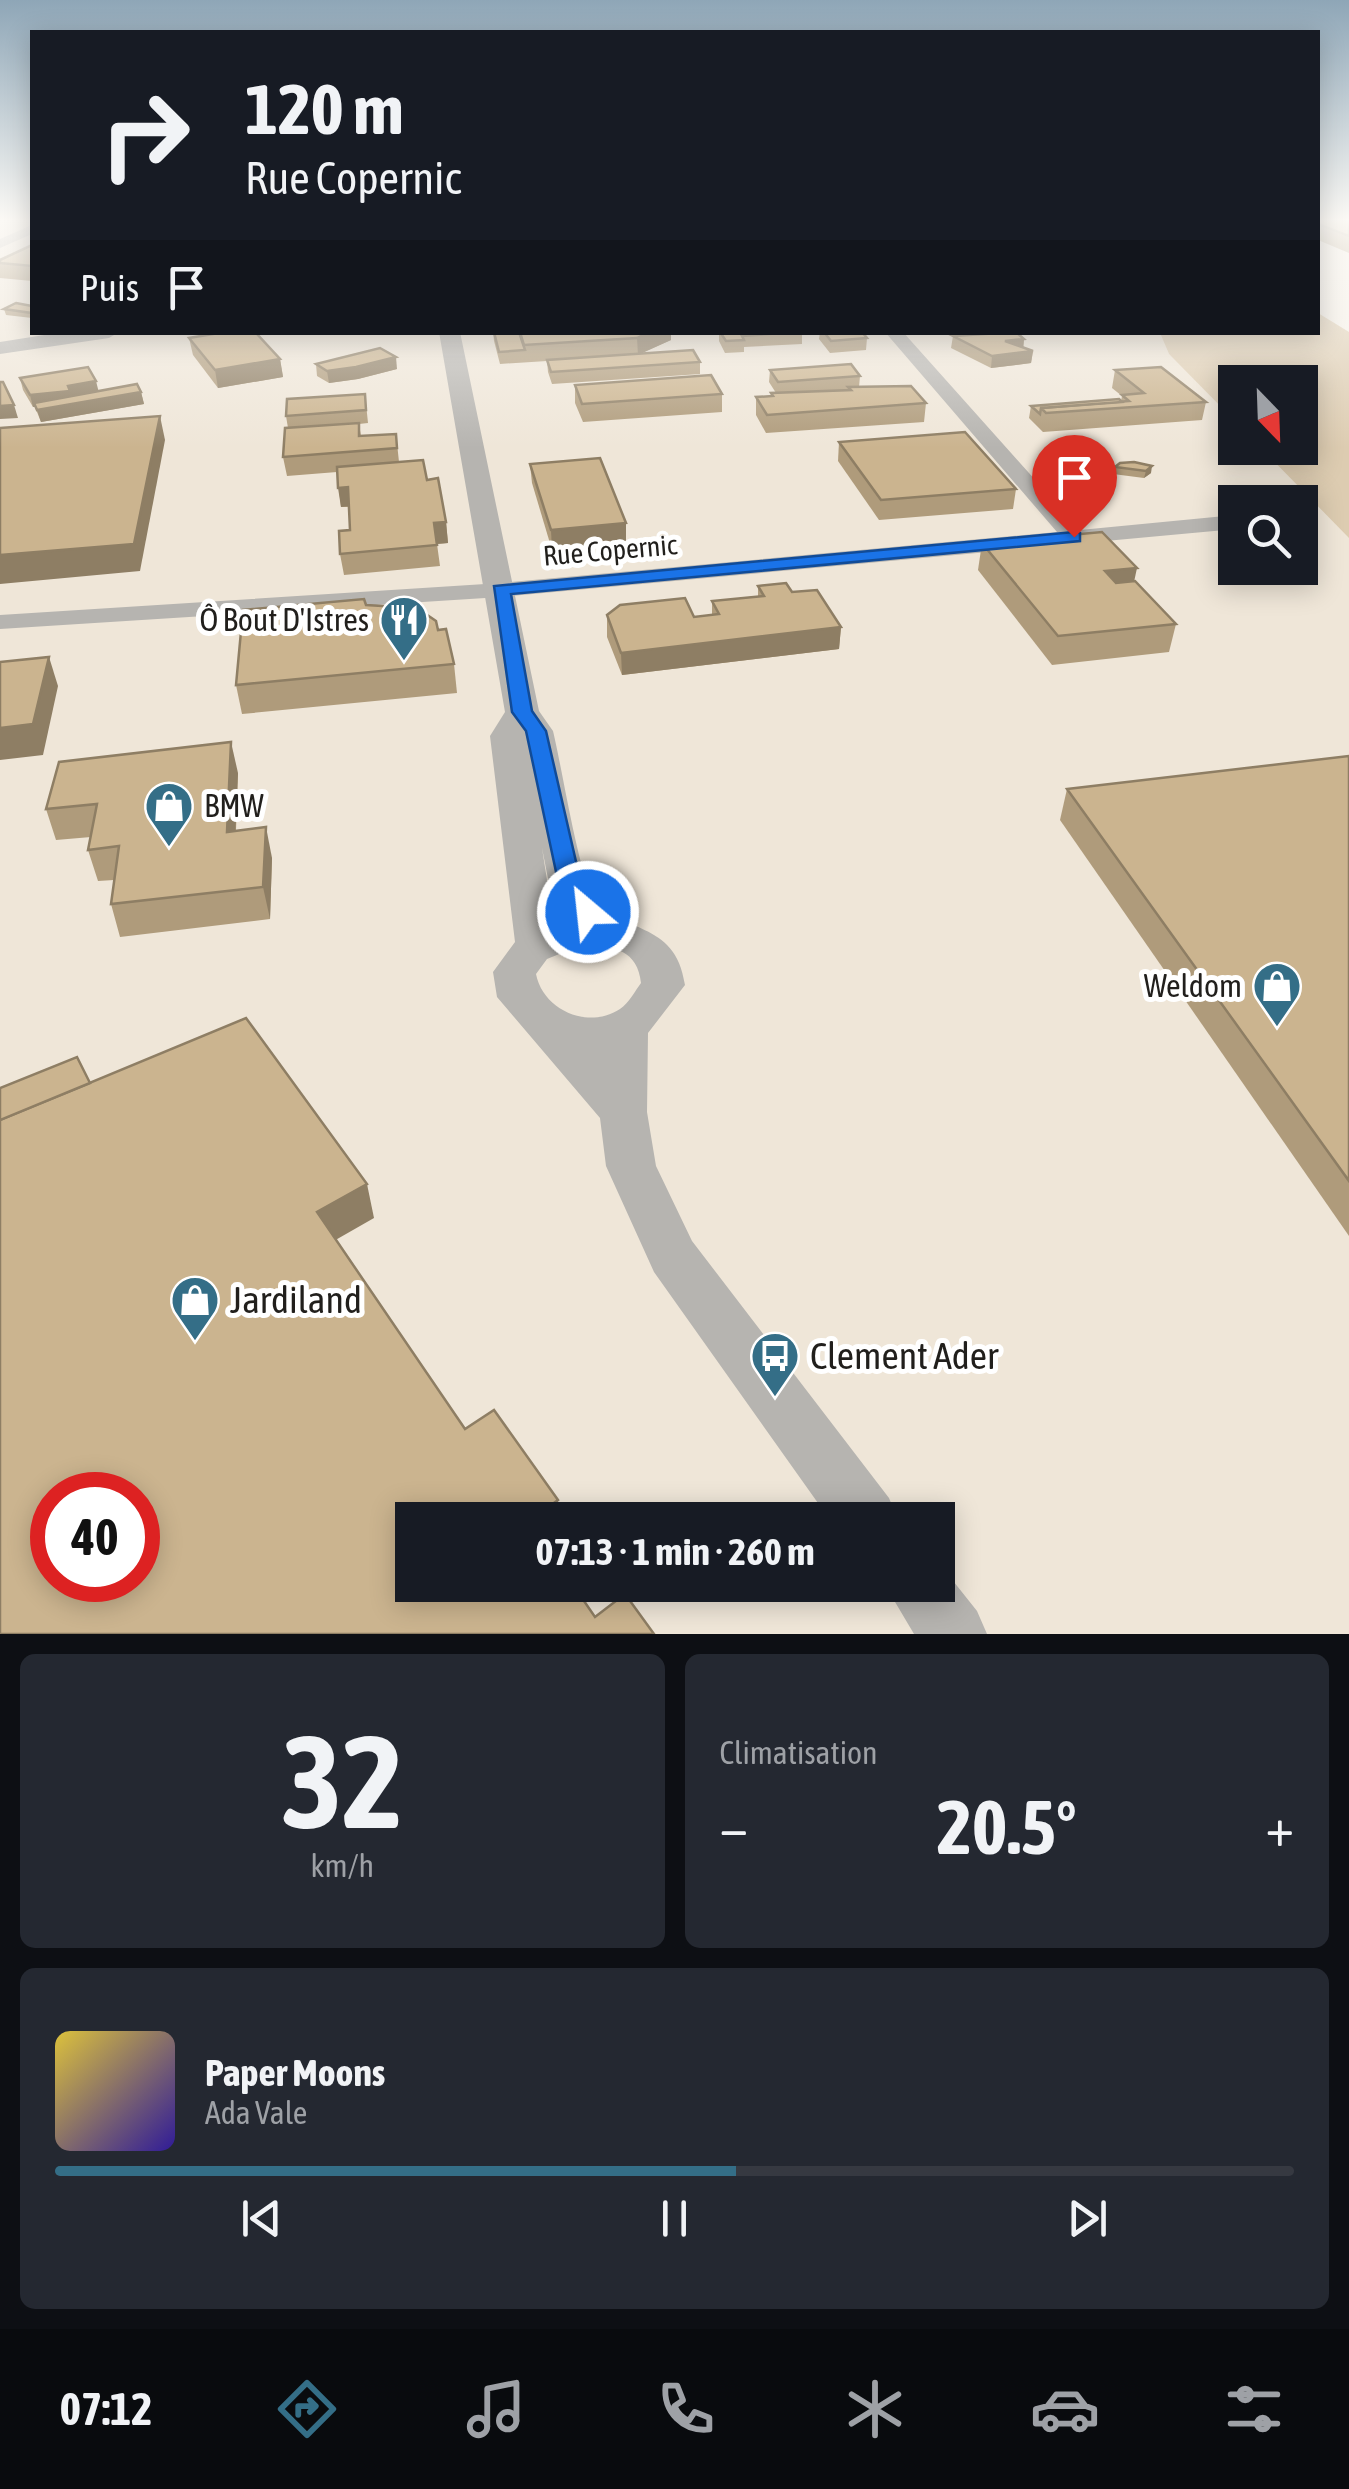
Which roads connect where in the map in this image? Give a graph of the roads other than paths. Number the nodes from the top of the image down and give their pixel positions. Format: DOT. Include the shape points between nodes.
graph roads {
  1 [pos="89,335"];
  2 [pos="895,335"];
  3 [pos="454,336"];
  4 [pos="0,348"];
  5 [pos="1218,524"];
  6 [pos="1074,537"];
  7 [pos="501,590"];
  8 [pos="0,622"];
  9 [pos="522,712"];
  10 [pos="605,930"];
  11 [pos="536,946"];
  12 [pos="626,1024"];
  13 [pos="546,1025"];
  14 [pos="623,1112"];
  15 [pos="854,1502"];
  16 [pos="929,1602"];
  17 [pos="954,1634"];
  1 -- 4 [label="street"];
  2 -- 6 [label="street"];
  3 -- 7 [label="street"];
  5 -- 6 [label="street, Rue Copernic"];
  6 -- 7 [label="street, Rue Copernic"];
  7 -- 8 [label="street, Rue Copernic"];
  7 -- 9 [label="street"];
  9 -- 10 [label="street" via="536,731 571,894"];
  9 -- 11 [label="street" via="507,736"];
  10 -- 11 [label="street" via="568,932"];
  10 -- 12 [label="street" via="637,940 659,959 663,972 657,1000"];
  11 -- 13 [label="street" via="516,969 514,985 529,1014"];
  12 -- 13 [label="street" via="586,1033"];
  12 -- 14 [label="street"];
  13 -- 14 [label="street"];
  14 -- 15 [label="street" via="631,1166 672,1256"];
  16 -- 17 [label="street"];
}
